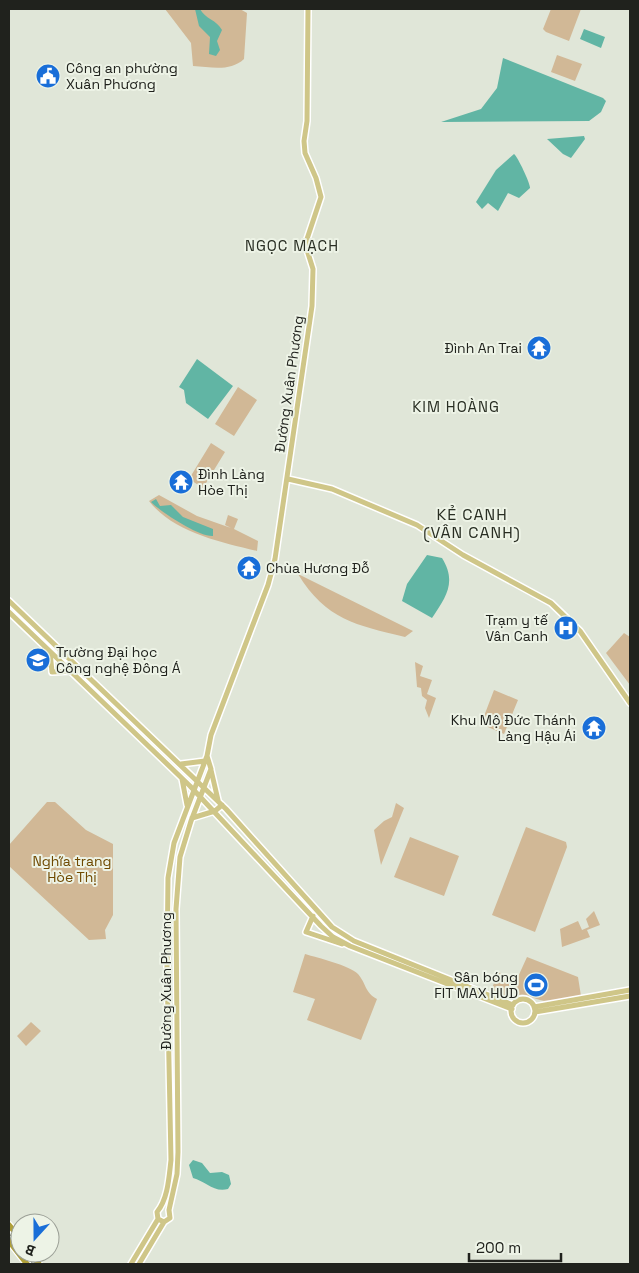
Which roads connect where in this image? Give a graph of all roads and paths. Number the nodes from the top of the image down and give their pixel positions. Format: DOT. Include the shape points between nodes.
graph roads {
  1 [pos="308,9"];
  2 [pos="288,479"];
  3 [pos="9,601"];
  4 [pos="9,612"];
  5 [pos="50,651"];
  6 [pos="71,671"];
  7 [pos="630,703"];
  8 [pos="206,758"];
  9 [pos="181,764"];
  10 [pos="211,768"];
  11 [pos="182,778"];
  12 [pos="197,780"];
  13 [pos="204,787"];
  14 [pos="194,789"];
  15 [pos="200,796"];
  16 [pos="220,803"];
  17 [pos="187,806"];
  18 [pos="216,811"];
  19 [pos="183,818"];
  20 [pos="191,819"];
  21 [pos="167,897"];
  22 [pos="177,897"];
  23 [pos="317,911"];
  24 [pos="312,917"];
  25 [pos="350,946"];
  26 [pos="630,990"];
  27 [pos="630,996"];
  28 [pos="513,1007"];
  29 [pos="535,1009"];
  30 [pos="161,1209"];
  31 [pos="169,1210"];
  32 [pos="158,1219"];
  33 [pos="164,1222"];
  34 [pos="9,1240"];
  35 [pos="27,1264"];
  36 [pos="131,1264"];
  37 [pos="139,1264"];
  1 -- 2 [label="main road, Đường Xuân Phương" via="304,141 305,153 321,197 307,240 313,269 312,306"];
  2 -- 7 [label="main road" via="332,489 417,525 463,555 550,603 580,631"];
  2 -- 8 [label="main road, Đường Xuân Phương" via="273,568 211,735"];
  3 -- 9 [label="main road"];
  4 -- 5 [label="main road"];
  5 -- 6 [label="main road"];
  5 -- 6 [label="main road" via="52,672"];
  6 -- 11 [label="main road"];
  8 -- 9 [label="main road"];
  8 -- 10 [label="main road"];
  8 -- 12 [label="main road, Đường Xuân Phương"];
  9 -- 12 [label="main road"];
  10 -- 13 [label="main road, Đường Xuân Phương"];
  10 -- 16 [label="main road"];
  11 -- 14 [label="main road"];
  11 -- 17 [label="main road"];
  12 -- 13 [label="main road"];
  12 -- 14 [label="main road, Đường Xuân Phương"];
  13 -- 15 [label="main road, Đường Xuân Phương"];
  13 -- 16 [label="main road"];
  14 -- 15 [label="main road"];
  14 -- 17 [label="main road, Đường Xuân Phương"];
  15 -- 18 [label="main road"];
  15 -- 20 [label="main road, Đường Xuân Phương"];
  16 -- 18 [label="main road"];
  16 -- 23 [label="main road"];
  17 -- 19 [label="main road, Đường Xuân Phương"];
  18 -- 20 [label="main road"];
  18 -- 24 [label="main road"];
  19 -- 20 [label="main road"];
  19 -- 21 [label="main road, Đường Xuân Phương" via="172,850"];
  20 -- 22 [label="main road, Đường Xuân Phương" via="180,857"];
  21 -- 22 [label="main road"];
  21 -- 30 [label="main road, Đường Xuân Phương" via="171,1160"];
  22 -- 31 [label="main road, Đường Xuân Phương" via="178,1152"];
  23 -- 24 [label="main road"];
  23 -- 28 [label="main road" via="332,927 354,942"];
  24 -- 25 [label="main road" via="329,934"];
  24 -- 25 [label="main road" via="306,932"];
  25 -- 28 [label="main road"];
  26 -- 29 [label="main road"];
  27 -- 29 [label="main road"];
  28 -- 29 [label="main road" via="518,1000 525,999"];
  28 -- 29 [label="main road" via="514,1017 523,1022 530,1020"];
  30 -- 31 [label="main road"];
  30 -- 32 [label="main road" via="157,1212"];
  31 -- 33 [label="main road" via="170,1218"];
  32 -- 33 [label="main road"];
  32 -- 36 [label="main road"];
  33 -- 37 [label="main road"];
  34 -- 35 [label="highway"];
}
